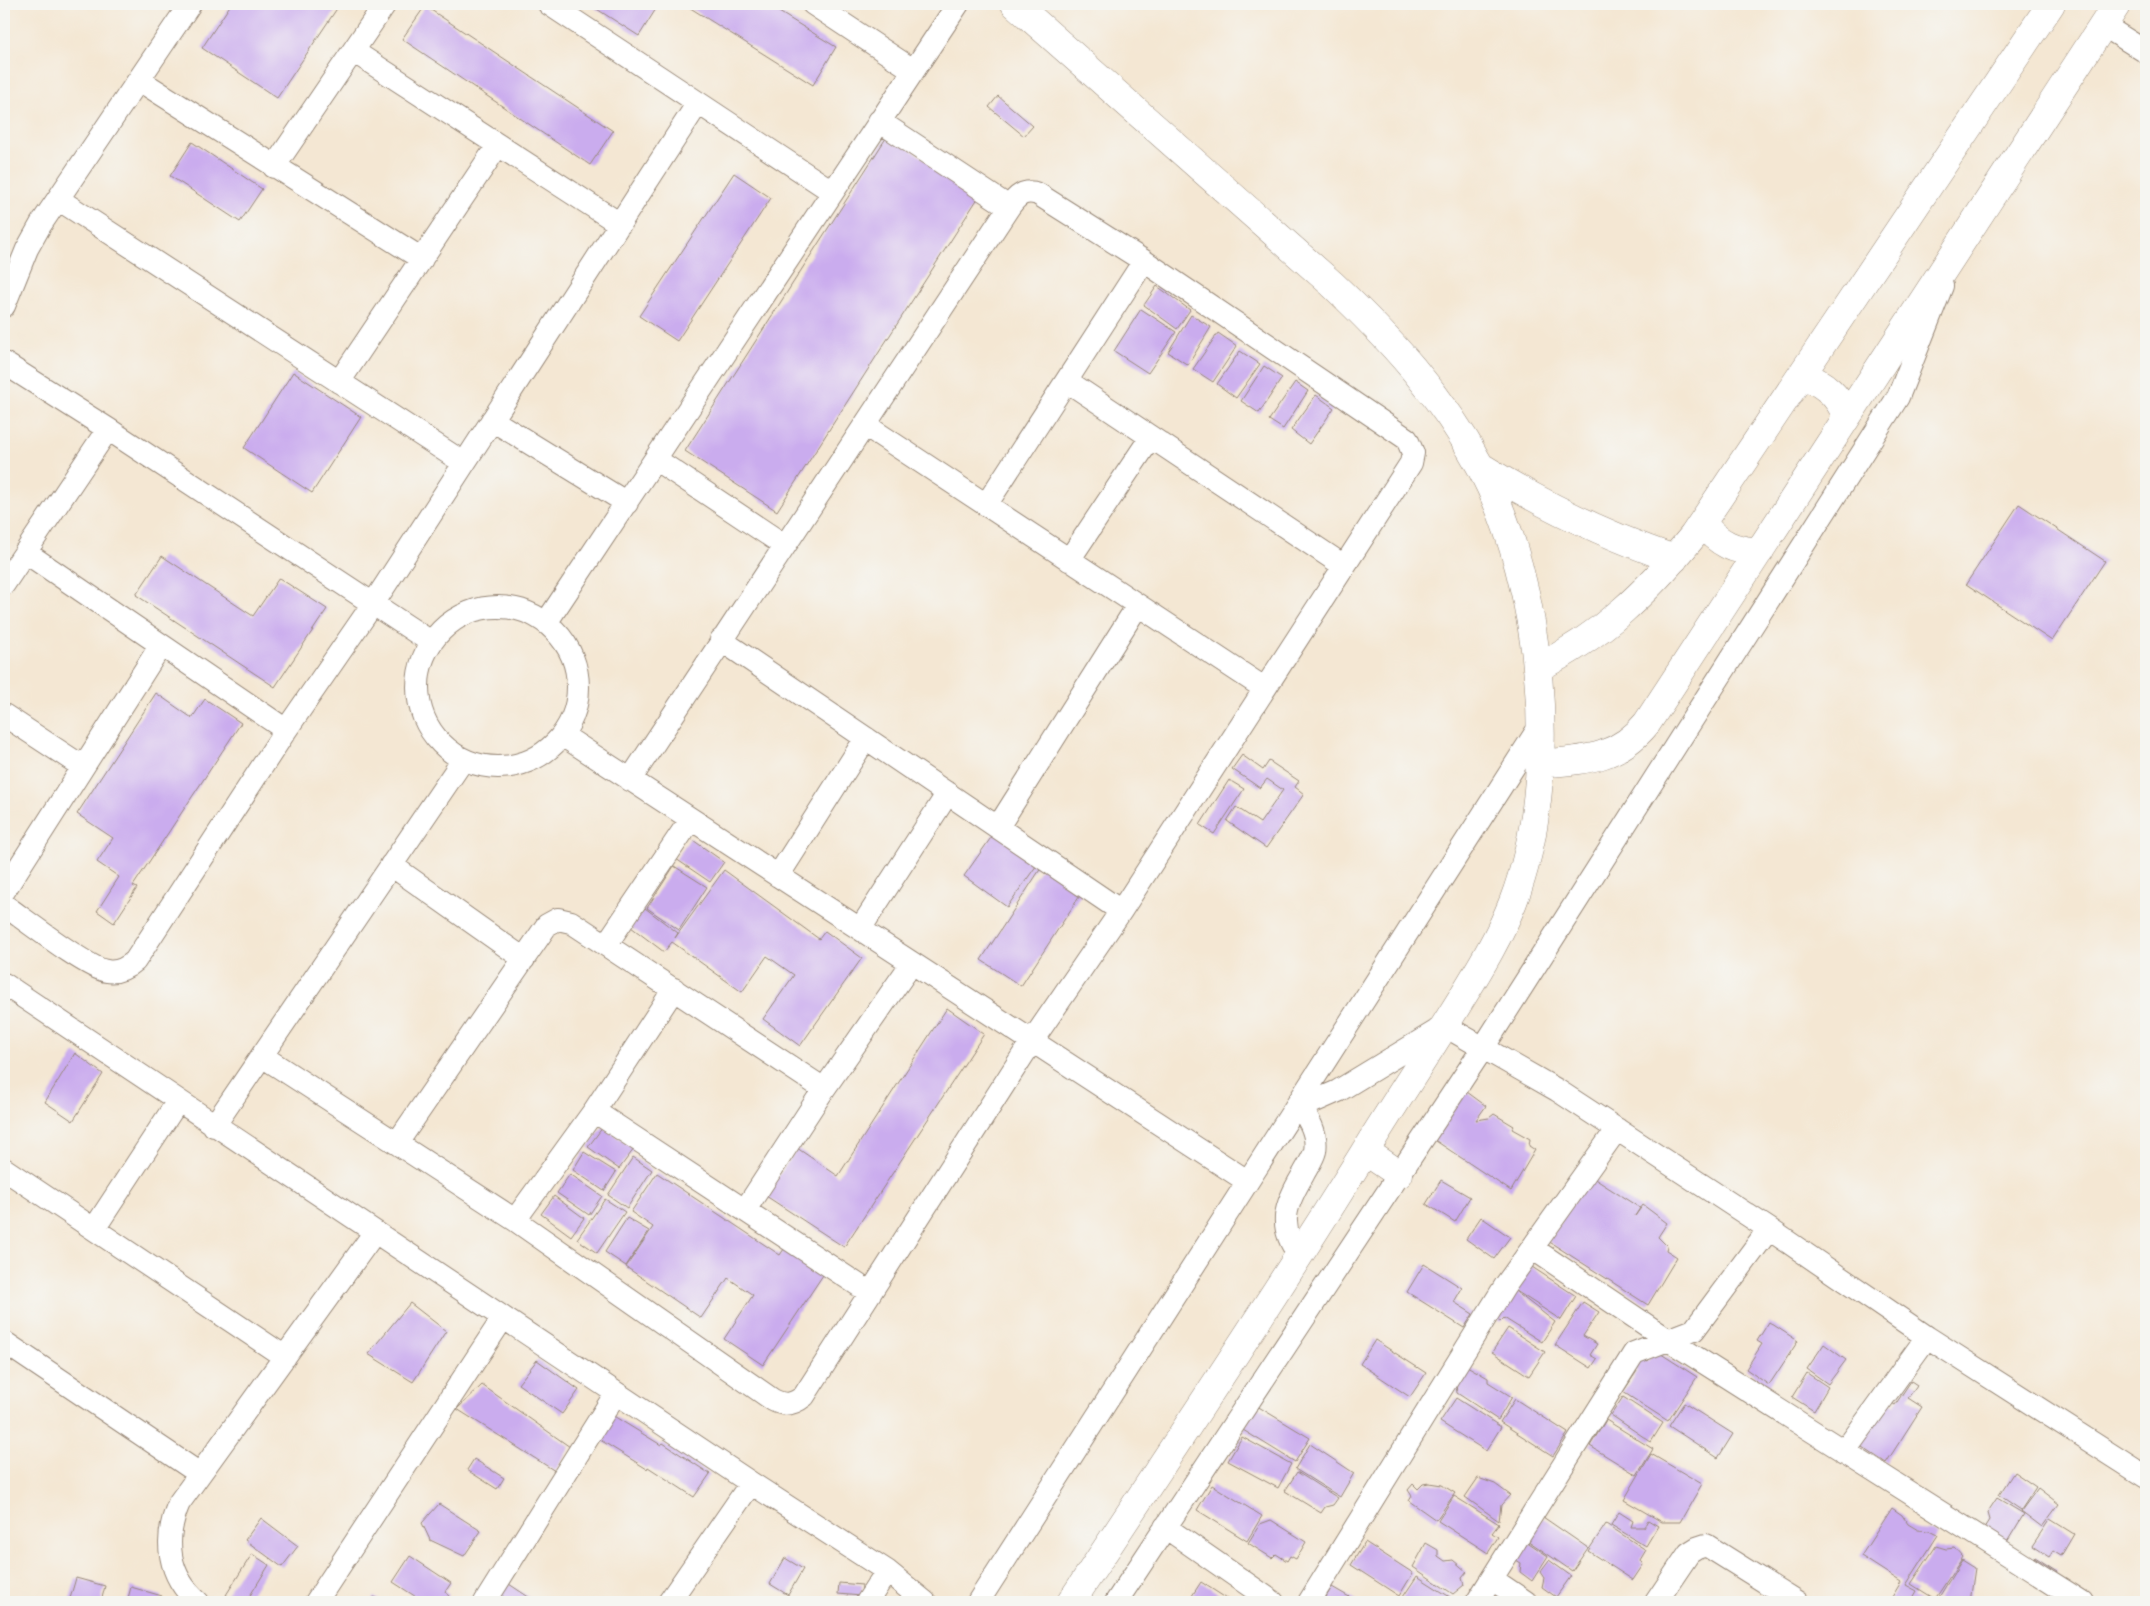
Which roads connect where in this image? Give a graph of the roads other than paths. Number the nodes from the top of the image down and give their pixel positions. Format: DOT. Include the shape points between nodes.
graph roads {
  1 [pos="190,4"];
  2 [pos="385,4"];
  3 [pos="813,4"];
  4 [pos="958,4"];
  5 [pos="1015,4"];
  6 [pos="2051,4"];
  7 [pos="556,6"];
  8 [pos="2110,14"];
  9 [pos="353,51"];
  10 [pos="2146,52"];
  11 [pos="914,70"];
  12 [pos="139,80"];
  13 [pos="698,103"];
  14 [pos="879,121"];
  15 [pos="498,145"];
  16 [pos="274,167"];
  17 [pos="833,192"];
  18 [pos="58,199"];
  19 [pos="1008,208"];
  20 [pos="620,224"];
  21 [pos="1956,251"];
  22 [pos="422,259"];
  23 [pos="1144,261"];
  24 [pos="4,306"];
  25 [pos="4,362"];
  26 [pos="1802,375"];
  27 [pos="1067,380"];
  28 [pos="339,382"];
  29 [pos="1847,417"];
  30 [pos="492,420"];
  31 [pos="865,425"];
  32 [pos="108,429"];
  33 [pos="1151,437"];
  34 [pos="655,459"];
  35 [pos="464,463"];
  36 [pos="1480,466"];
  37 [pos="626,502"];
  38 [pos="986,505"];
  39 [pos="1702,523"];
  40 [pos="784,545"];
  41 [pos="1760,551"];
  42 [pos="25,552"];
  43 [pos="1674,559"];
  44 [pos="1069,560"];
  45 [pos="1344,566"];
  46 [pos="4,584"];
  47 [pos="373,604"];
  48 [pos="1138,605"];
  49 [pos="546,623"];
  50 [pos="721,640"];
  51 [pos="431,642"];
  52 [pos="161,645"];
  53 [pos="1537,668"];
  54 [pos="1264,688"];
  55 [pos="4,715"];
  56 [pos="1540,726"];
  57 [pos="286,730"];
  58 [pos="562,735"];
  59 [pos="866,738"];
  60 [pos="463,760"];
  61 [pos="1539,764"];
  62 [pos="83,767"];
  63 [pos="630,780"];
  64 [pos="948,793"];
  65 [pos="691,819"];
  66 [pos="998,828"];
  67 [pos="391,865"];
  68 [pos="778,876"];
  69 [pos="4,891"];
  70 [pos="4,905"];
  71 [pos="1122,911"];
  72 [pos="860,929"];
  73 [pos="606,945"];
  74 [pos="524,959"];
  75 [pos="912,963"];
  76 [pos="4,984"];
  77 [pos="674,989"];
  78 [pos="1445,1026"];
  79 [pos="1032,1041"];
  80 [pos="1483,1048"];
  81 [pos="262,1056"];
  82 [pos="824,1089"];
  83 [pos="178,1101"];
  84 [pos="1298,1105"];
  85 [pos="594,1111"];
  86 [pos="214,1126"];
  87 [pos="1617,1129"];
  88 [pos="397,1143"];
  89 [pos="1365,1151"];
  90 [pos="4,1169"];
  91 [pos="1399,1174"];
  92 [pos="1247,1181"];
  93 [pos="745,1210"];
  94 [pos="514,1220"];
  95 [pos="94,1229"];
  96 [pos="1769,1229"];
  97 [pos="375,1232"];
  98 [pos="1532,1248"];
  99 [pos="1300,1256"];
  100 [pos="869,1292"];
  101 [pos="503,1318"];
  102 [pos="1926,1336"];
  103 [pos="1670,1341"];
  104 [pos="4,1342"];
  105 [pos="285,1357"];
  106 [pos="616,1393"];
  107 [pos="1844,1452"];
  108 [pos="200,1474"];
  109 [pos="2146,1477"];
  110 [pos="751,1483"];
  111 [pos="1164,1527"];
  112 [pos="887,1571"];
  113 [pos="1492,1579"];
  114 [pos="198,1602"];
  115 [pos="316,1602"];
  116 [pos="485,1602"];
  117 [pos="669,1602"];
  118 [pos="867,1602"];
  119 [pos="925,1602"];
  120 [pos="978,1602"];
  121 [pos="1071,1602"];
  122 [pos="1116,1602"];
  123 [pos="1273,1602"];
  124 [pos="1309,1602"];
  125 [pos="1477,1602"];
  126 [pos="1526,1602"];
  127 [pos="1656,1602"];
  128 [pos="1797,1602"];
  129 [pos="2082,1602"];
  1 -- 12 [label="street"];
  2 -- 9 [label="street"];
  3 -- 11 [label="street"];
  4 -- 11 [label="street"];
  5 -- 36 [label="main road" via="1374,323 1415,369"];
  6 -- 26 [label="main road"];
  7 -- 13 [label="street"];
  8 -- 10 [label="street"];
  8 -- 21 [label="main road"];
  9 -- 15 [label="street"];
  9 -- 16 [label="street"];
  11 -- 14 [label="street"];
  12 -- 16 [label="street"];
  12 -- 18 [label="street"];
  13 -- 17 [label="street"];
  13 -- 20 [label="street"];
  14 -- 17 [label="street"];
  14 -- 19 [label="street"];
  15 -- 20 [label="street"];
  15 -- 22 [label="street"];
  16 -- 22 [label="street"];
  17 -- 34 [label="street"];
  18 -- 24 [label="street" via="27,249"];
  18 -- 28 [label="street"];
  19 -- 23 [label="street" via="1020,194 1038,194"];
  19 -- 31 [label="street"];
  20 -- 30 [label="street"];
  21 -- 29 [label="main road"];
  21 -- 80 [label="street" via="1898,397"];
  22 -- 28 [label="street"];
  23 -- 27 [label="street"];
  23 -- 45 [label="street" via="1410,443 1411,463"];
  25 -- 32 [label="street"];
  26 -- 29 [label="main road" via="1834,394"];
  26 -- 39 [label="main road"];
  27 -- 33 [label="street"];
  27 -- 38 [label="street"];
  28 -- 35 [label="street"];
  29 -- 41 [label="main road"];
  30 -- 35 [label="street"];
  30 -- 37 [label="street"];
  31 -- 38 [label="street"];
  31 -- 40 [label="street"];
  32 -- 42 [label="street"];
  32 -- 47 [label="street"];
  33 -- 44 [label="street"];
  33 -- 45 [label="street"];
  34 -- 37 [label="street"];
  34 -- 40 [label="street"];
  35 -- 47 [label="street"];
  36 -- 43 [label="main road" via="1574,519"];
  36 -- 53 [label="main road" via="1502,514 1516,556 1526,594"];
  37 -- 49 [label="street"];
  38 -- 44 [label="street"];
  39 -- 41 [label="main road" via="1727,546 1748,552"];
  39 -- 43 [label="main road"];
  40 -- 50 [label="street"];
  41 -- 61 [label="main road" via="1659,708 1636,737 1606,754 1584,760"];
  42 -- 46 [label="street"];
  42 -- 52 [label="street"];
  43 -- 53 [label="main road" via="1654,582 1601,630"];
  44 -- 48 [label="street"];
  45 -- 54 [label="street"];
  47 -- 51 [label="street"];
  47 -- 57 [label="street"];
  48 -- 54 [label="street"];
  48 -- 66 [label="street"];
  49 -- 51 [label="street" via="530,613 494,607 458,617"];
  49 -- 58 [label="street" via="561,638 578,676 578,697 573,717"];
  50 -- 59 [label="street"];
  50 -- 63 [label="street"];
  51 -- 60 [label="street" via="422,660 418,699 433,735"];
  52 -- 57 [label="street"];
  52 -- 62 [label="street"];
  53 -- 56 [label="main road"];
  54 -- 71 [label="street"];
  55 -- 62 [label="street"];
  56 -- 61 [label="main road"];
  56 -- 84 [label="street"];
  57 -- 70 [label="street" via="135,961 127,968 118,971 98,969"];
  58 -- 60 [label="street" via="550,749 517,766 480,766"];
  58 -- 63 [label="street"];
  59 -- 64 [label="street"];
  59 -- 68 [label="street"];
  60 -- 67 [label="street"];
  61 -- 78 [label="main road" via="1536,813 1514,901 1497,940"];
  62 -- 69 [label="street"];
  63 -- 65 [label="street"];
  64 -- 66 [label="street"];
  64 -- 72 [label="street"];
  65 -- 68 [label="street"];
  65 -- 73 [label="street"];
  66 -- 71 [label="street"];
  67 -- 74 [label="street"];
  67 -- 81 [label="street"];
  68 -- 72 [label="street"];
  71 -- 79 [label="street"];
  72 -- 75 [label="street"];
  73 -- 74 [label="street" via="570,922 558,919 547,924"];
  73 -- 77 [label="street"];
  74 -- 88 [label="street"];
  75 -- 79 [label="street"];
  75 -- 82 [label="street"];
  76 -- 83 [label="street"];
  77 -- 82 [label="street"];
  77 -- 85 [label="street"];
  78 -- 80 [label="street"];
  78 -- 84 [label="street" via="1338,1091"];
  78 -- 89 [label="main road"];
  79 -- 92 [label="street"];
  79 -- 100 [label="street"];
  80 -- 87 [label="street"];
  80 -- 91 [label="street"];
  81 -- 86 [label="street"];
  81 -- 88 [label="street"];
  82 -- 93 [label="street"];
  83 -- 86 [label="street"];
  83 -- 95 [label="street"];
  84 -- 92 [label="street"];
  84 -- 99 [label="street" via="1310,1122 1315,1149 1286,1209 1286,1229"];
  85 -- 93 [label="street"];
  85 -- 94 [label="street"];
  86 -- 97 [label="street"];
  87 -- 96 [label="street"];
  87 -- 98 [label="street"];
  88 -- 94 [label="street"];
  89 -- 91 [label="main road"];
  89 -- 99 [label="main road"];
  90 -- 95 [label="street"];
  91 -- 111 [label="street"];
  92 -- 120 [label="street"];
  93 -- 100 [label="street"];
  94 -- 100 [label="street" via="779,1403 793,1403 804,1396"];
  95 -- 105 [label="street"];
  96 -- 102 [label="street"];
  96 -- 103 [label="street" via="1694,1330"];
  97 -- 101 [label="street"];
  97 -- 105 [label="street"];
  98 -- 103 [label="street"];
  98 -- 124 [label="street" via="1505,1286"];
  99 -- 121 [label="main road"];
  101 -- 106 [label="street"];
  101 -- 115 [label="street"];
  102 -- 107 [label="street"];
  102 -- 109 [label="street"];
  103 -- 107 [label="street"];
  103 -- 113 [label="street" via="1634,1353"];
  104 -- 108 [label="street"];
  105 -- 108 [label="street"];
  106 -- 110 [label="street"];
  106 -- 116 [label="street"];
  107 -- 129 [label="street"];
  108 -- 114 [label="street" via="179,1504 169,1534 169,1550 179,1581"];
  110 -- 112 [label="street"];
  110 -- 117 [label="street"];
  111 -- 122 [label="street"];
  111 -- 123 [label="street"];
  112 -- 118 [label="street"];
  112 -- 119 [label="street"];
  113 -- 125 [label="street"];
  113 -- 126 [label="street"];
  127 -- 128 [label="street" via="1689,1553 1706,1545"];
}
